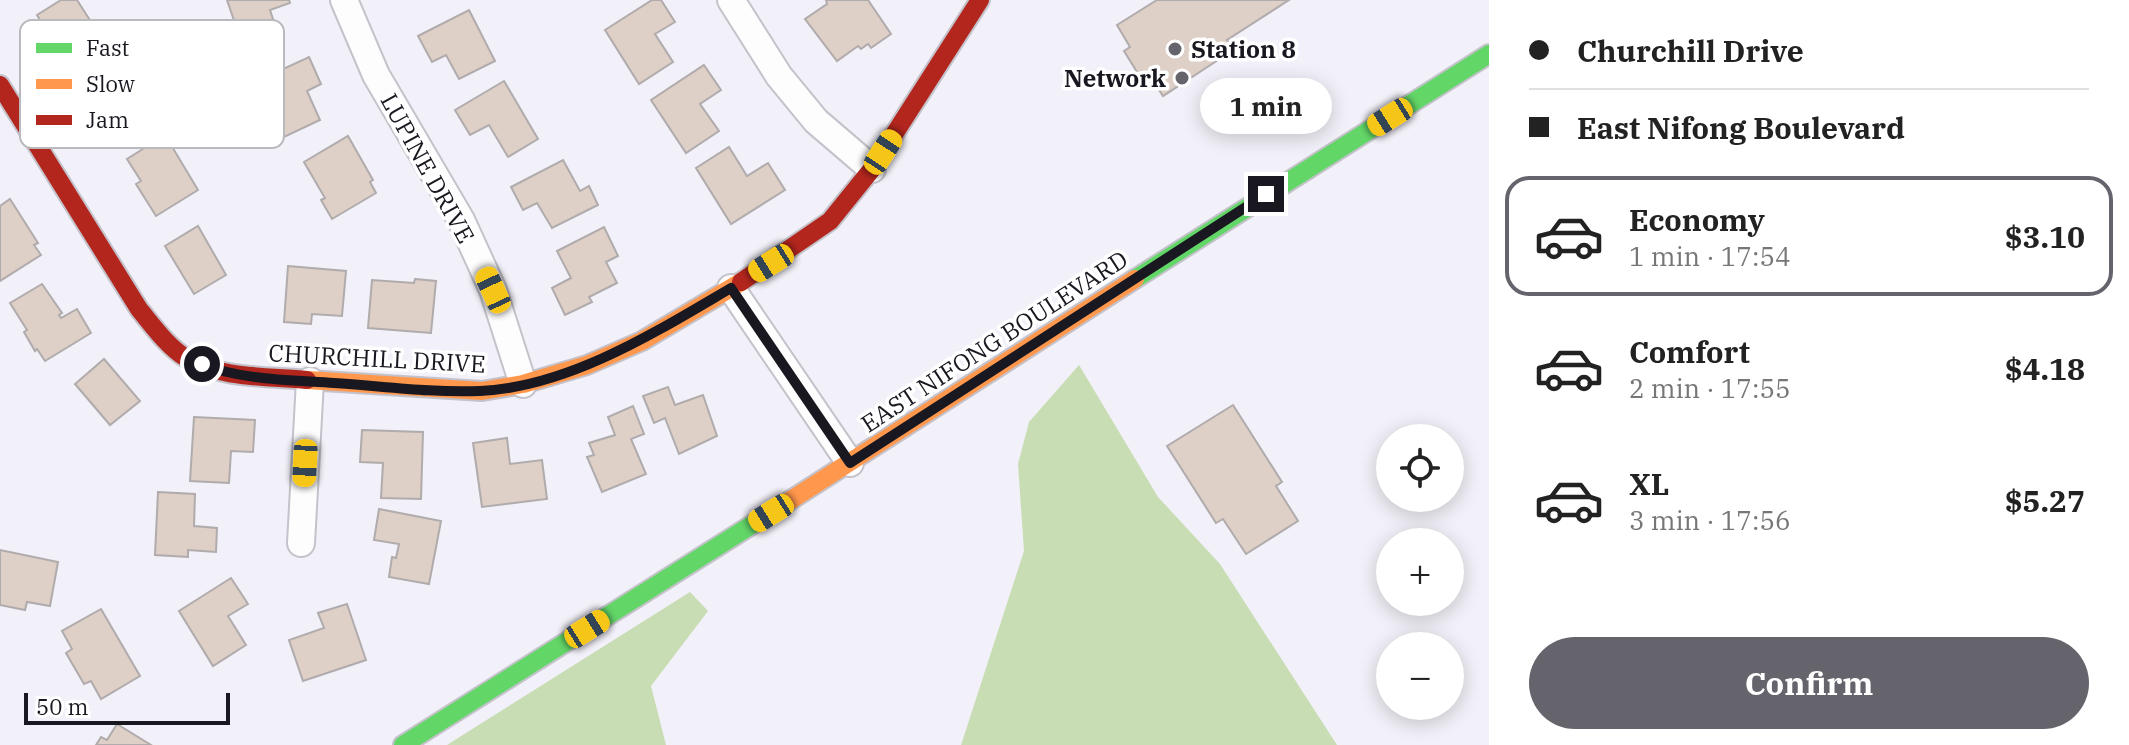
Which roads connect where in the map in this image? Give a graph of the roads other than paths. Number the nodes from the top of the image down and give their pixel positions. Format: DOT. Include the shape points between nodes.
graph roads {
  1 [pos="344,0"];
  2 [pos="731,0"];
  3 [pos="980,0"];
  4 [pos="1489,54"];
  5 [pos="0,85"];
  6 [pos="20,117"];
  7 [pos="39,148"];
  8 [pos="872,169"];
  9 [pos="731,288"];
  10 [pos="310,381"];
  11 [pos="523,384"];
  12 [pos="850,463"];
  13 [pos="301,543"];
  14 [pos="403,745"];
  1 -- 11 [label="street, LUPINE DRIVE" via="376,75 461,220 493,290"];
  2 -- 8 [label="street" via="779,76 816,121"];
  3 -- 8 [label="street, CHURCHILL DRIVE"];
  4 -- 12 [label="street, EAST NIFONG BOULEVARD"];
  5 -- 6 [label="street, CHURCHILL DRIVE"];
  7 -- 10 [label="street, CHURCHILL DRIVE" via="139,309 186,358 217,371"];
  8 -- 9 [label="street, CHURCHILL DRIVE" via="830,221"];
  9 -- 11 [label="street, CHURCHILL DRIVE" via="642,341"];
  9 -- 12 [label="street"];
  10 -- 11 [label="street, CHURCHILL DRIVE" via="482,391"];
  10 -- 13 [label="street"];
  12 -- 14 [label="street, EAST NIFONG BOULEVARD"];
}
